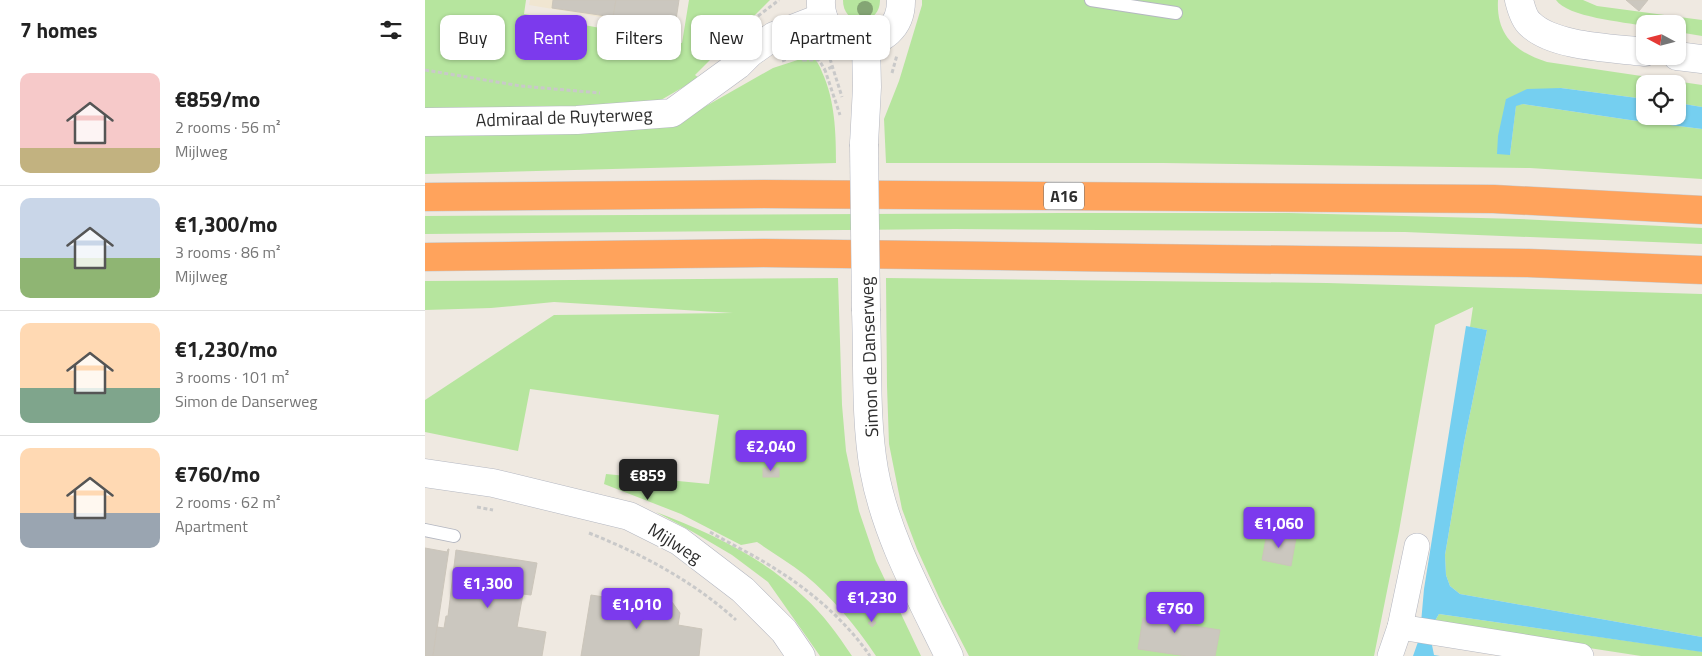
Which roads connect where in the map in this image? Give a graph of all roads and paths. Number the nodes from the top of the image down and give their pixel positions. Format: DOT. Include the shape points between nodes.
graph roads {
  1 [pos="779,0"];
  2 [pos="901,0"];
  3 [pos="1091,0"];
  4 [pos="1519,0"];
  5 [pos="822,8"];
  6 [pos="1176,13"];
  7 [pos="759,15"];
  8 [pos="890,30"];
  9 [pos="1636,51"];
  10 [pos="1686,57"];
  11 [pos="1702,59"];
  12 [pos="829,60"];
  13 [pos="866,60"];
  14 [pos="425,70"];
  15 [pos="601,92"];
  16 [pos="842,120"];
  17 [pos="425,122"];
  18 [pos="425,198"];
  19 [pos="1702,210"];
  20 [pos="425,257"];
  21 [pos="1702,270"];
  22 [pos="425,473"];
  23 [pos="473,506"];
  24 [pos="502,511"];
  25 [pos="425,530"];
  26 [pos="588,532"];
  27 [pos="454,536"];
  28 [pos="1417,546"];
  29 [pos="740,623"];
  30 [pos="1399,627"];
  31 [pos="801,656"];
  32 [pos="949,656"];
  33 [pos="1390,656"];
  34 [pos="1581,656"];
  1 -- 7 [label="path"];
  2 -- 8 [label="street" via="899,14"];
  3 -- 6 [label="lane"];
  4 -- 9 [label="street" via="1529,24 1547,36 1565,42"];
  5 -- 17 [label="street, Admiraal de Ruyterweg" via="774,36 672,113 577,120"];
  10 -- 11 [label="street"];
  12 -- 16 [label="path" via="832,67 825,70"];
  13 -- 32 [label="street, Simon de Danserweg, bridge" via="864,144 867,388 874,470 888,522 907,570"];
  14 -- 15 [label="path" via="521,86"];
  18 -- 19 [label="highway, A16" via="764,194 1494,199"];
  20 -- 21 [label="highway" via="764,253 1527,263"];
  22 -- 31 [label="street, Mijlweg" via="493,483 629,516 679,541 743,590 784,632"];
  23 -- 24 [label="path"];
  25 -- 27 [label="lane"];
  26 -- 29 [label="path, Mijlweg" via="689,583"];
  28 -- 30 [label="street"];
  30 -- 33 [label="street"];
  30 -- 34 [label="street"];
}
